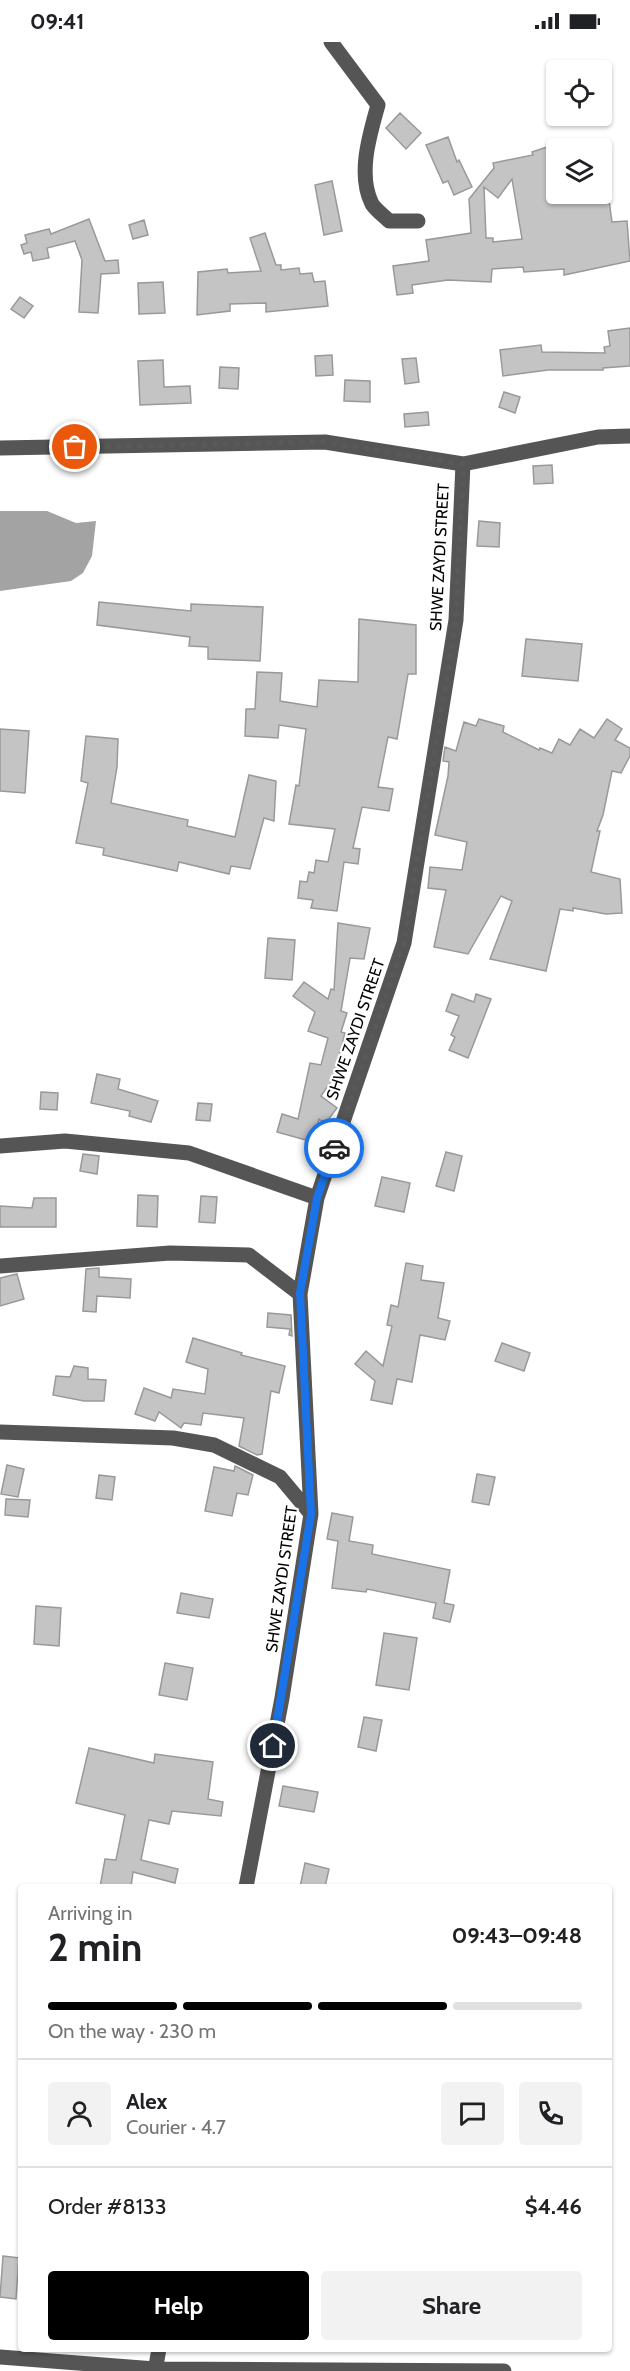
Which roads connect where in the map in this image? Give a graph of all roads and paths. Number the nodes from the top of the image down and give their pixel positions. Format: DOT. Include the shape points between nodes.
graph roads {
  1 [pos="331,42"];
  2 [pos="418,221"];
  3 [pos="630,436"];
  4 [pos="0,448"];
  5 [pos="463,464"];
  6 [pos="0,1146"];
  7 [pos="317,1198"];
  8 [pos="0,1266"];
  9 [pos="300,1293"];
  10 [pos="0,1432"];
  11 [pos="311,1514"];
  12 [pos="247,1884"];
  13 [pos="158,2352"];
  14 [pos="0,2357"];
  15 [pos="155,2370"];
  16 [pos="504,2371"];
  1 -- 2 [label="street" via="378,105 365,172 372,204 389,221"];
  3 -- 5 [label="street" via="598,437"];
  4 -- 5 [label="street" via="325,442"];
  5 -- 7 [label="street, SHWE ZAYDI STREET" via="456,620 404,943"];
  6 -- 7 [label="street" via="65,1141 189,1154"];
  7 -- 9 [label="street, SHWE ZAYDI STREET"];
  8 -- 9 [label="street" via="170,1253 249,1255"];
  9 -- 11 [label="street, SHWE ZAYDI STREET"];
  10 -- 11 [label="street" via="173,1438 214,1445 280,1478"];
  11 -- 12 [label="street, SHWE ZAYDI STREET"];
  13 -- 15 [label="street"];
  14 -- 15 [label="street"];
  15 -- 16 [label="street"];
}
